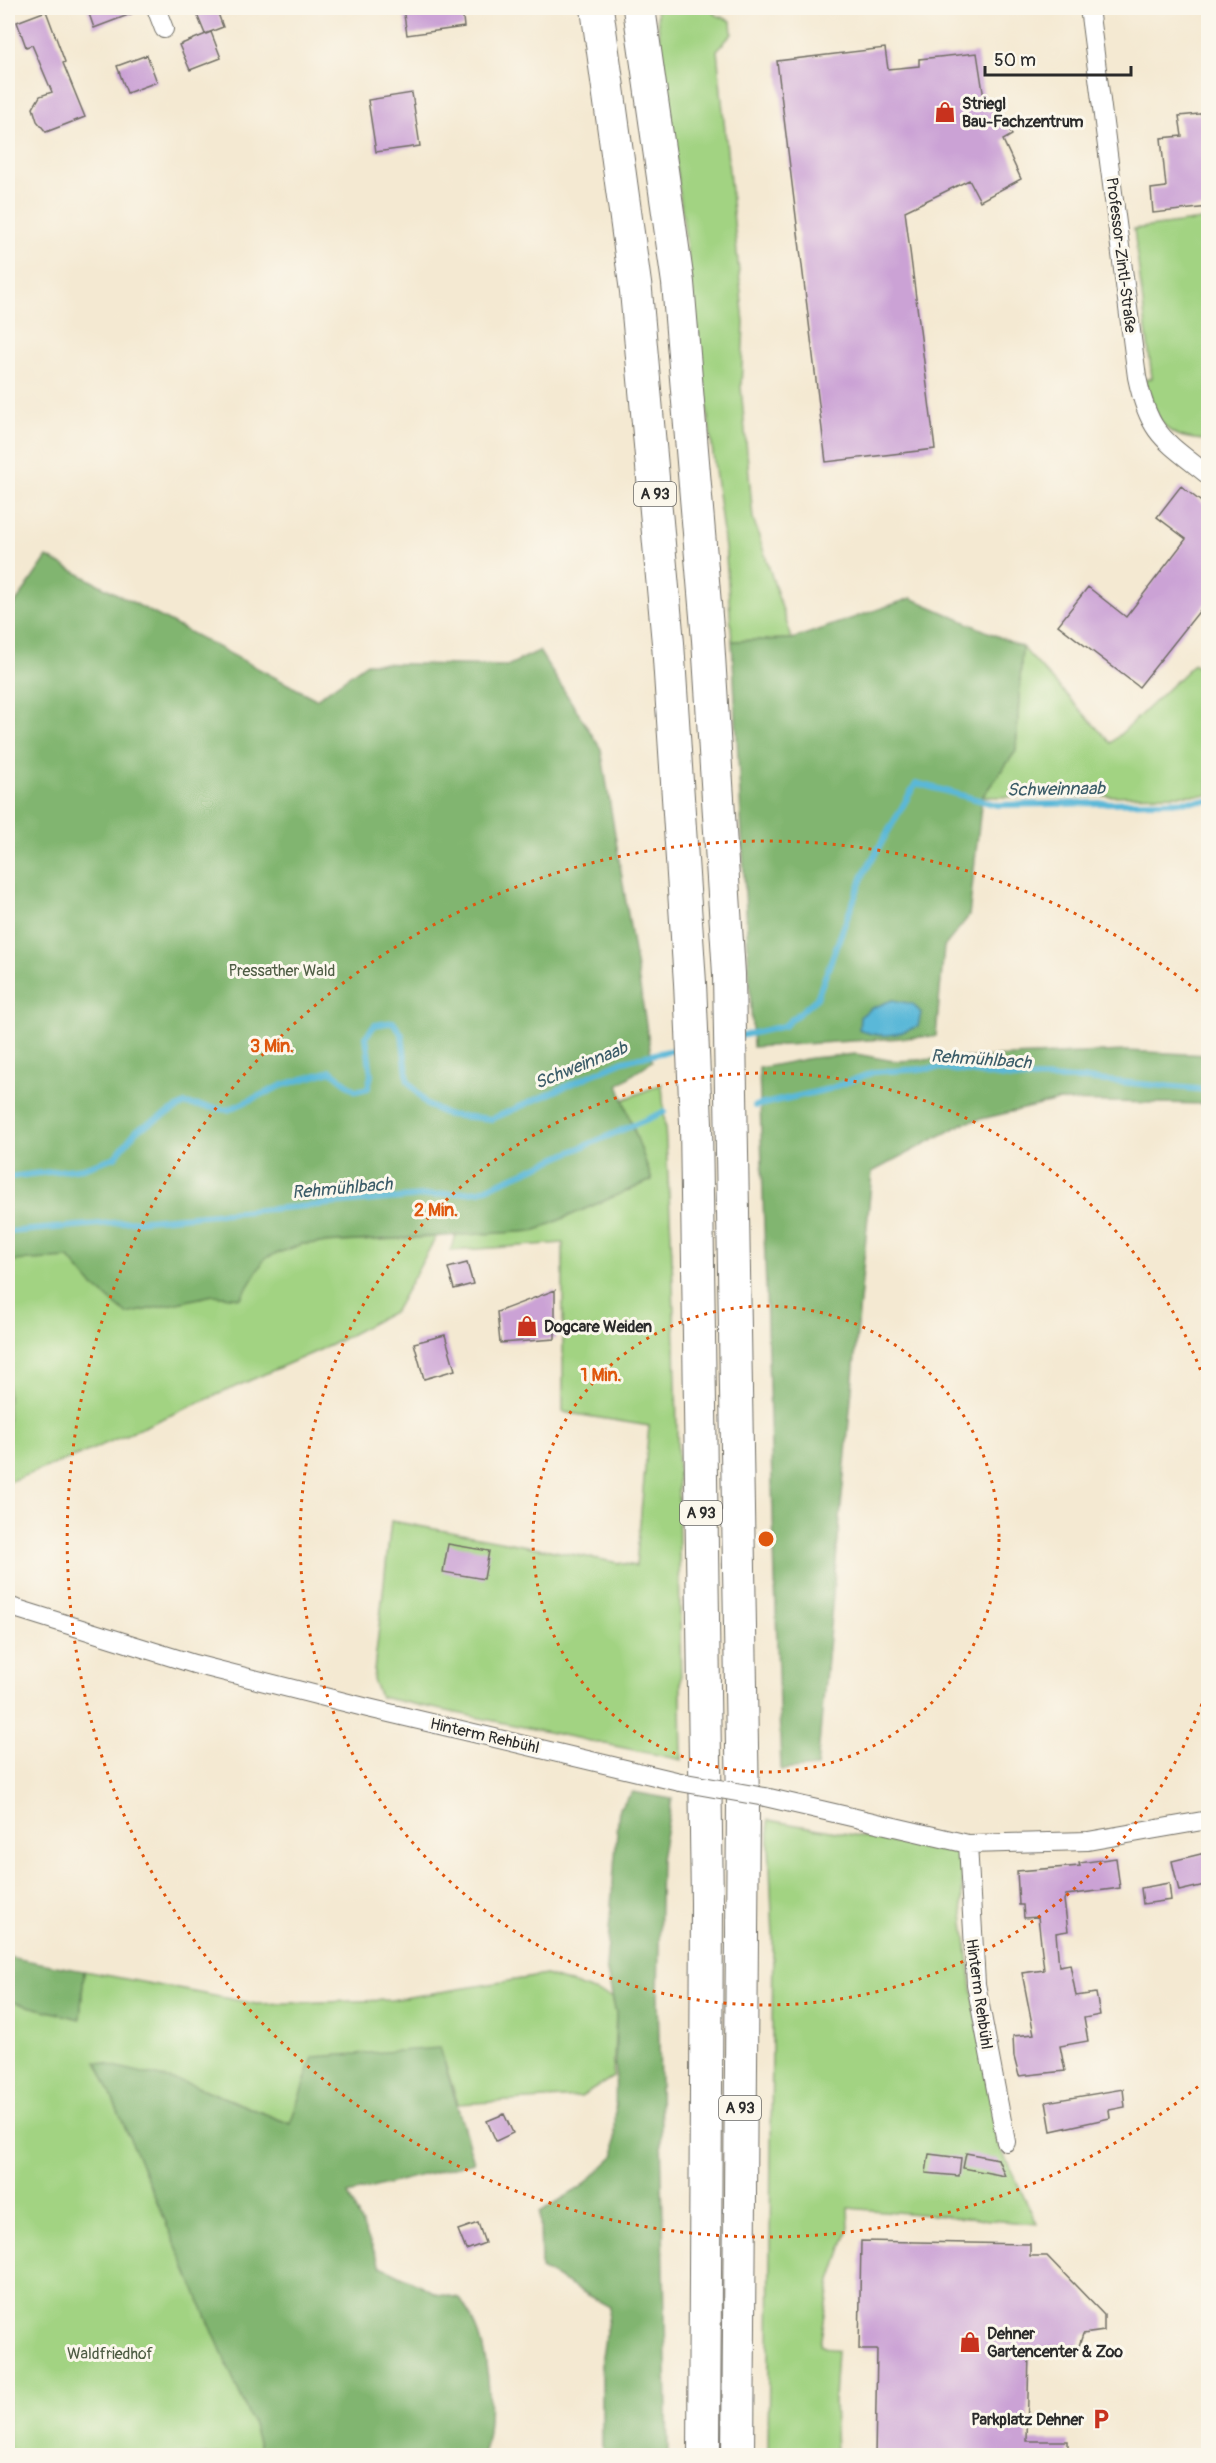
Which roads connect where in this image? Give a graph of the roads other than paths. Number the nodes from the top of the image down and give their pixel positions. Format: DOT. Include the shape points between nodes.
graph roads {
  1 [pos="156,8"];
  2 [pos="597,8"];
  3 [pos="639,8"];
  4 [pos="1089,8"];
  5 [pos="164,29"];
  6 [pos="1209,475"];
  7 [pos="8,1606"];
  8 [pos="1209,1820"];
  9 [pos="968,1844"];
  10 [pos="1006,2142"];
  11 [pos="738,2410"];
  12 [pos="703,2453"];
  13 [pos="738,2456"];
  14 [pos="743,2456"];
  1 -- 5 [label="street"];
  2 -- 12 [label="highway, A 93" via="636,291 668,643 690,983 696,1123 707,1903"];
  3 -- 11 [label="highway, A 93" via="678,283 708,640 729,974 743,1805"];
  4 -- 6 [label="street, Professor-Zintl-Straße" via="1144,405 1157,432"];
  7 -- 9 [label="street, Hinterm Rehbühl, bridge" via="195,1664 368,1708 680,1782 765,1797"];
  8 -- 9 [label="street, Hinterm Rehbühl" via="1088,1841"];
  9 -- 10 [label="street, Hinterm Rehbühl" via="976,1984"];
  11 -- 13 [label="highway, A 93"];
  11 -- 14 [label="highway"];
}
